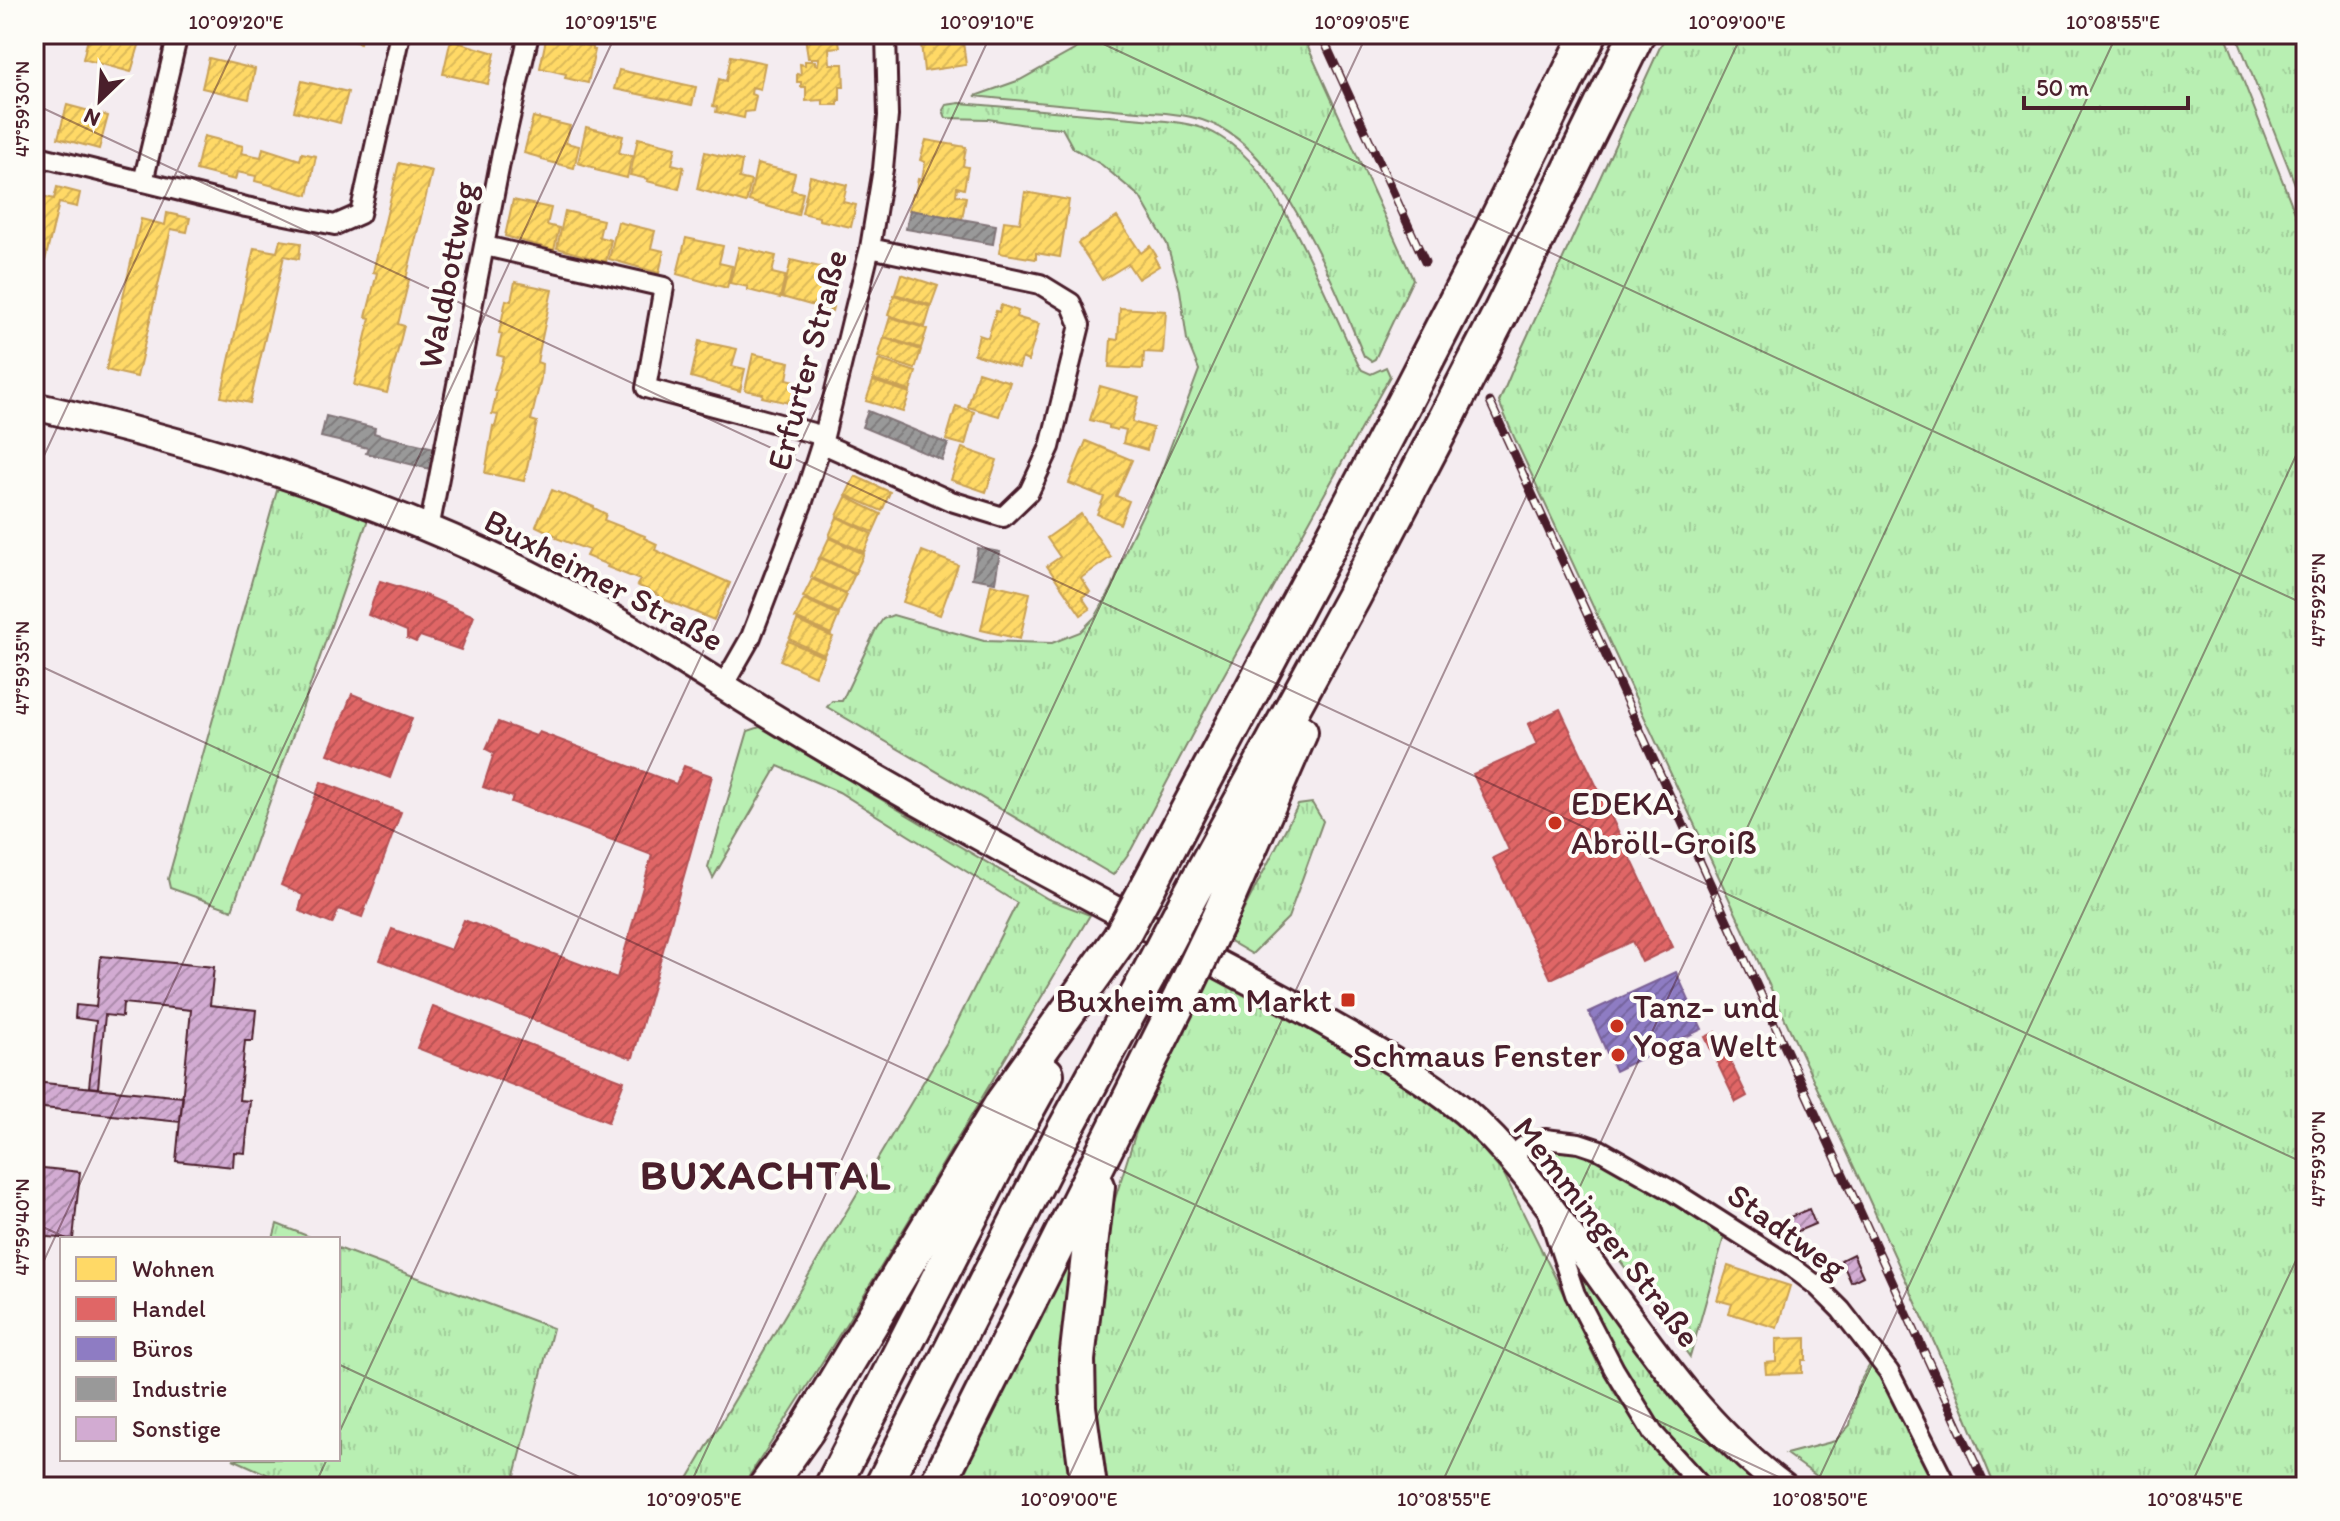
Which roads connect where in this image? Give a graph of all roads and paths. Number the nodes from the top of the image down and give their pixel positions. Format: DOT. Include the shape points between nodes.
graph roads {
  1 [pos="178,34"];
  2 [pos="400,34"];
  3 [pos="529,34"];
  4 [pos="886,34"];
  5 [pos="1589,34"];
  6 [pos="1637,34"];
  7 [pos="34,155"];
  8 [pos="143,182"];
  9 [pos="485,246"];
  10 [pos="870,248"];
  11 [pos="34,406"];
  12 [pos="823,439"];
  13 [pos="429,529"];
  14 [pos="1353,597"];
  15 [pos="723,686"];
  16 [pos="1060,881"];
  17 [pos="1121,937"];
  18 [pos="1510,1157"];
  19 [pos="1101,1159"];
  20 [pos="1543,1198"];
  21 [pos="806,1431"];
  22 [pos="766,1487"];
  23 [pos="780,1487"];
  24 [pos="832,1487"];
  25 [pos="882,1487"];
  26 [pos="936,1487"];
  27 [pos="1089,1487"];
  28 [pos="1702,1487"];
  29 [pos="1784,1487"];
  30 [pos="1947,1487"];
  1 -- 8 [label="street"];
  2 -- 8 [label="street" via="360,214 335,225"];
  3 -- 9 [label="street, Waldbottweg"];
  4 -- 10 [label="street, Erfurter Straße" via="888,116"];
  5 -- 17 [label="highway, bridge" via="1352,506"];
  6 -- 14 [label="highway, bridge"];
  7 -- 8 [label="street"];
  9 -- 12 [label="street" via="664,287 646,388"];
  9 -- 13 [label="street, Waldbottweg"];
  10 -- 12 [label="street, Erfurter Straße"];
  10 -- 12 [label="street" via="1040,284 1071,303 1080,325 1054,432 1029,492 1003,517 951,501"];
  11 -- 13 [label="street, Buxheimer Straße" via="264,467"];
  12 -- 15 [label="street, Erfurter Straße" via="751,637"];
  13 -- 15 [label="street, Buxheimer Straße" via="561,590"];
  14 -- 19 [label="highway, bridge" via="1217,922"];
  14 -- 25 [label="highway, bridge" via="1047,1163"];
  15 -- 16 [label="street, Buxheimer Straße"];
  16 -- 18 [label="street, Memminger Straße" via="1370,1047 1463,1111"];
  17 -- 21 [label="highway" via="1004,1101"];
  17 -- 24 [label="highway" via="1008,1143"];
  18 -- 20 [label="street, Memminger Straße"];
  18 -- 30 [label="street, Stadtweg" via="1545,1139 1600,1150 1792,1267 1841,1310 1889,1372"];
  19 -- 26 [label="highway"];
  19 -- 27 [label="highway" via="1077,1360"];
  20 -- 28 [label="street" via="1567,1274 1592,1329 1653,1433"];
  20 -- 29 [label="street, Memminger Straße" via="1691,1399"];
  21 -- 22 [label="highway"];
  21 -- 23 [label="highway"];
}
